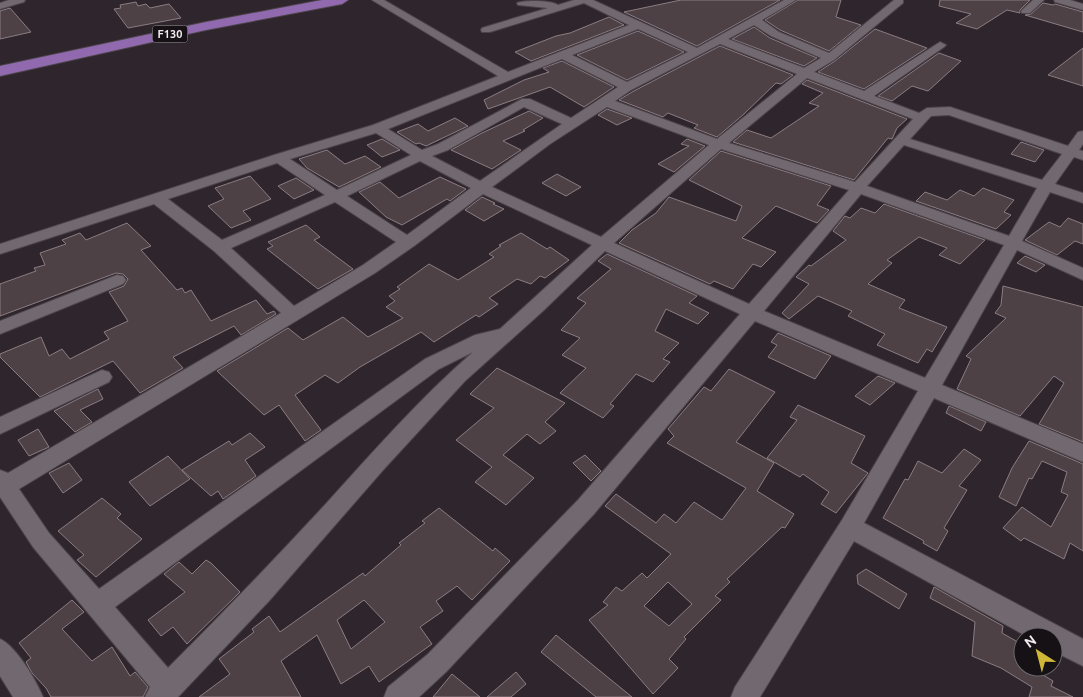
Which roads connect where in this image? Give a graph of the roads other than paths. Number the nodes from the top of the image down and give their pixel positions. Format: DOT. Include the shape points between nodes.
graph roads {
  1 [pos="20,0"];
  2 [pos="315,0"];
  3 [pos="342,0"];
  4 [pos="377,0"];
  5 [pos="791,0"];
  6 [pos="895,0"];
  7 [pos="1039,0"];
  8 [pos="1059,0"];
  9 [pos="522,3"];
  10 [pos="0,6"];
  11 [pos="565,6"];
  12 [pos="1083,7"];
  13 [pos="1026,11"];
  14 [pos="754,20"];
  15 [pos="638,25"];
  16 [pos="486,30"];
  17 [pos="720,40"];
  18 [pos="940,45"];
  19 [pos="697,52"];
  20 [pos="562,55"];
  21 [pos="830,58"];
  22 [pos="0,65"];
  23 [pos="0,71"];
  24 [pos="805,73"];
  25 [pos="508,77"];
  26 [pos="627,87"];
  27 [pos="864,97"];
  28 [pos="606,102"];
  29 [pos="920,118"];
  30 [pos="571,123"];
  31 [pos="378,128"];
  32 [pos="1083,135"];
  33 [pos="901,140"];
  34 [pos="719,144"];
  35 [pos="1077,154"];
  36 [pos="423,157"];
  37 [pos="279,158"];
  38 [pos="480,187"];
  39 [pos="1046,187"];
  40 [pos="858,188"];
  41 [pos="336,196"];
  42 [pos="1083,198"];
  43 [pos="158,199"];
  44 [pos="1012,242"];
  45 [pos="408,243"];
  46 [pos="604,244"];
  47 [pos="220,247"];
  48 [pos="0,249"];
  49 [pos="1083,275"];
  50 [pos="117,280"];
  51 [pos="753,313"];
  52 [pos="292,314"];
  53 [pos="0,328"];
  54 [pos="506,334"];
  55 [pos="102,377"];
  56 [pos="929,387"];
  57 [pos="0,426"];
  58 [pos="1083,453"];
  59 [pos="3,482"];
  60 [pos="850,526"];
  61 [pos="96,606"];
  62 [pos="1035,627"];
  63 [pos="1063,643"];
  64 [pos="0,652"];
  65 [pos="1083,654"];
  66 [pos="164,692"];
  67 [pos="29,697"];
  68 [pos="398,697"];
  69 [pos="745,697"];
  1 -- 10 [label="street"];
  2 -- 22 [label="main road, F130"];
  3 -- 23 [label="main road, F130"];
  4 -- 25 [label="street"];
  5 -- 14 [label="street"];
  6 -- 21 [label="street" via="899,1"];
  7 -- 13 [label="street"];
  8 -- 12 [label="street"];
  9 -- 11 [label="street"];
  11 -- 15 [label="street" via="584,0"];
  11 -- 16 [label="street"];
  14 -- 17 [label="street"];
  14 -- 21 [label="street" via="775,34"];
  15 -- 19 [label="street"];
  15 -- 20 [label="street"];
  17 -- 19 [label="street"];
  17 -- 24 [label="street"];
  18 -- 27 [label="street"];
  19 -- 26 [label="street"];
  20 -- 25 [label="street"];
  20 -- 26 [label="street"];
  21 -- 24 [label="street"];
  24 -- 27 [label="street"];
  24 -- 34 [label="street"];
  25 -- 31 [label="street"];
  26 -- 28 [label="street"];
  27 -- 29 [label="street"];
  28 -- 30 [label="street"];
  28 -- 34 [label="street"];
  29 -- 33 [label="street"];
  29 -- 35 [label="street" via="928,112 950,111"];
  30 -- 36 [label="street" via="526,102"];
  30 -- 38 [label="street"];
  31 -- 36 [label="street"];
  31 -- 37 [label="street"];
  32 -- 35 [label="street"];
  33 -- 39 [label="street"];
  33 -- 40 [label="street"];
  34 -- 40 [label="street"];
  34 -- 46 [label="street"];
  35 -- 39 [label="street"];
  36 -- 38 [label="street"];
  36 -- 41 [label="street" via="401,164"];
  37 -- 41 [label="street"];
  37 -- 43 [label="street"];
  38 -- 45 [label="street"];
  38 -- 46 [label="street"];
  39 -- 42 [label="street"];
  39 -- 44 [label="street"];
  40 -- 44 [label="street"];
  40 -- 51 [label="street"];
  41 -- 45 [label="street"];
  41 -- 47 [label="street"];
  43 -- 47 [label="street"];
  43 -- 48 [label="street"];
  44 -- 49 [label="street"];
  44 -- 56 [label="street"];
  45 -- 52 [label="street"];
  46 -- 51 [label="street"];
  46 -- 54 [label="street"];
  47 -- 52 [label="street"];
  50 -- 53 [label="street"];
  51 -- 56 [label="street"];
  51 -- 68 [label="street" via="586,507 437,663"];
  52 -- 59 [label="street"];
  54 -- 61 [label="street" via="482,340 432,364"];
  54 -- 66 [label="street" via="458,376 260,593"];
  55 -- 57 [label="street"];
  56 -- 58 [label="street"];
  56 -- 60 [label="street"];
  59 -- 61 [label="street" via="42,540"];
  60 -- 62 [label="street"];
  60 -- 69 [label="street"];
  61 -- 66 [label="street"];
  63 -- 65 [label="street"];
  64 -- 67 [label="street"];
}
